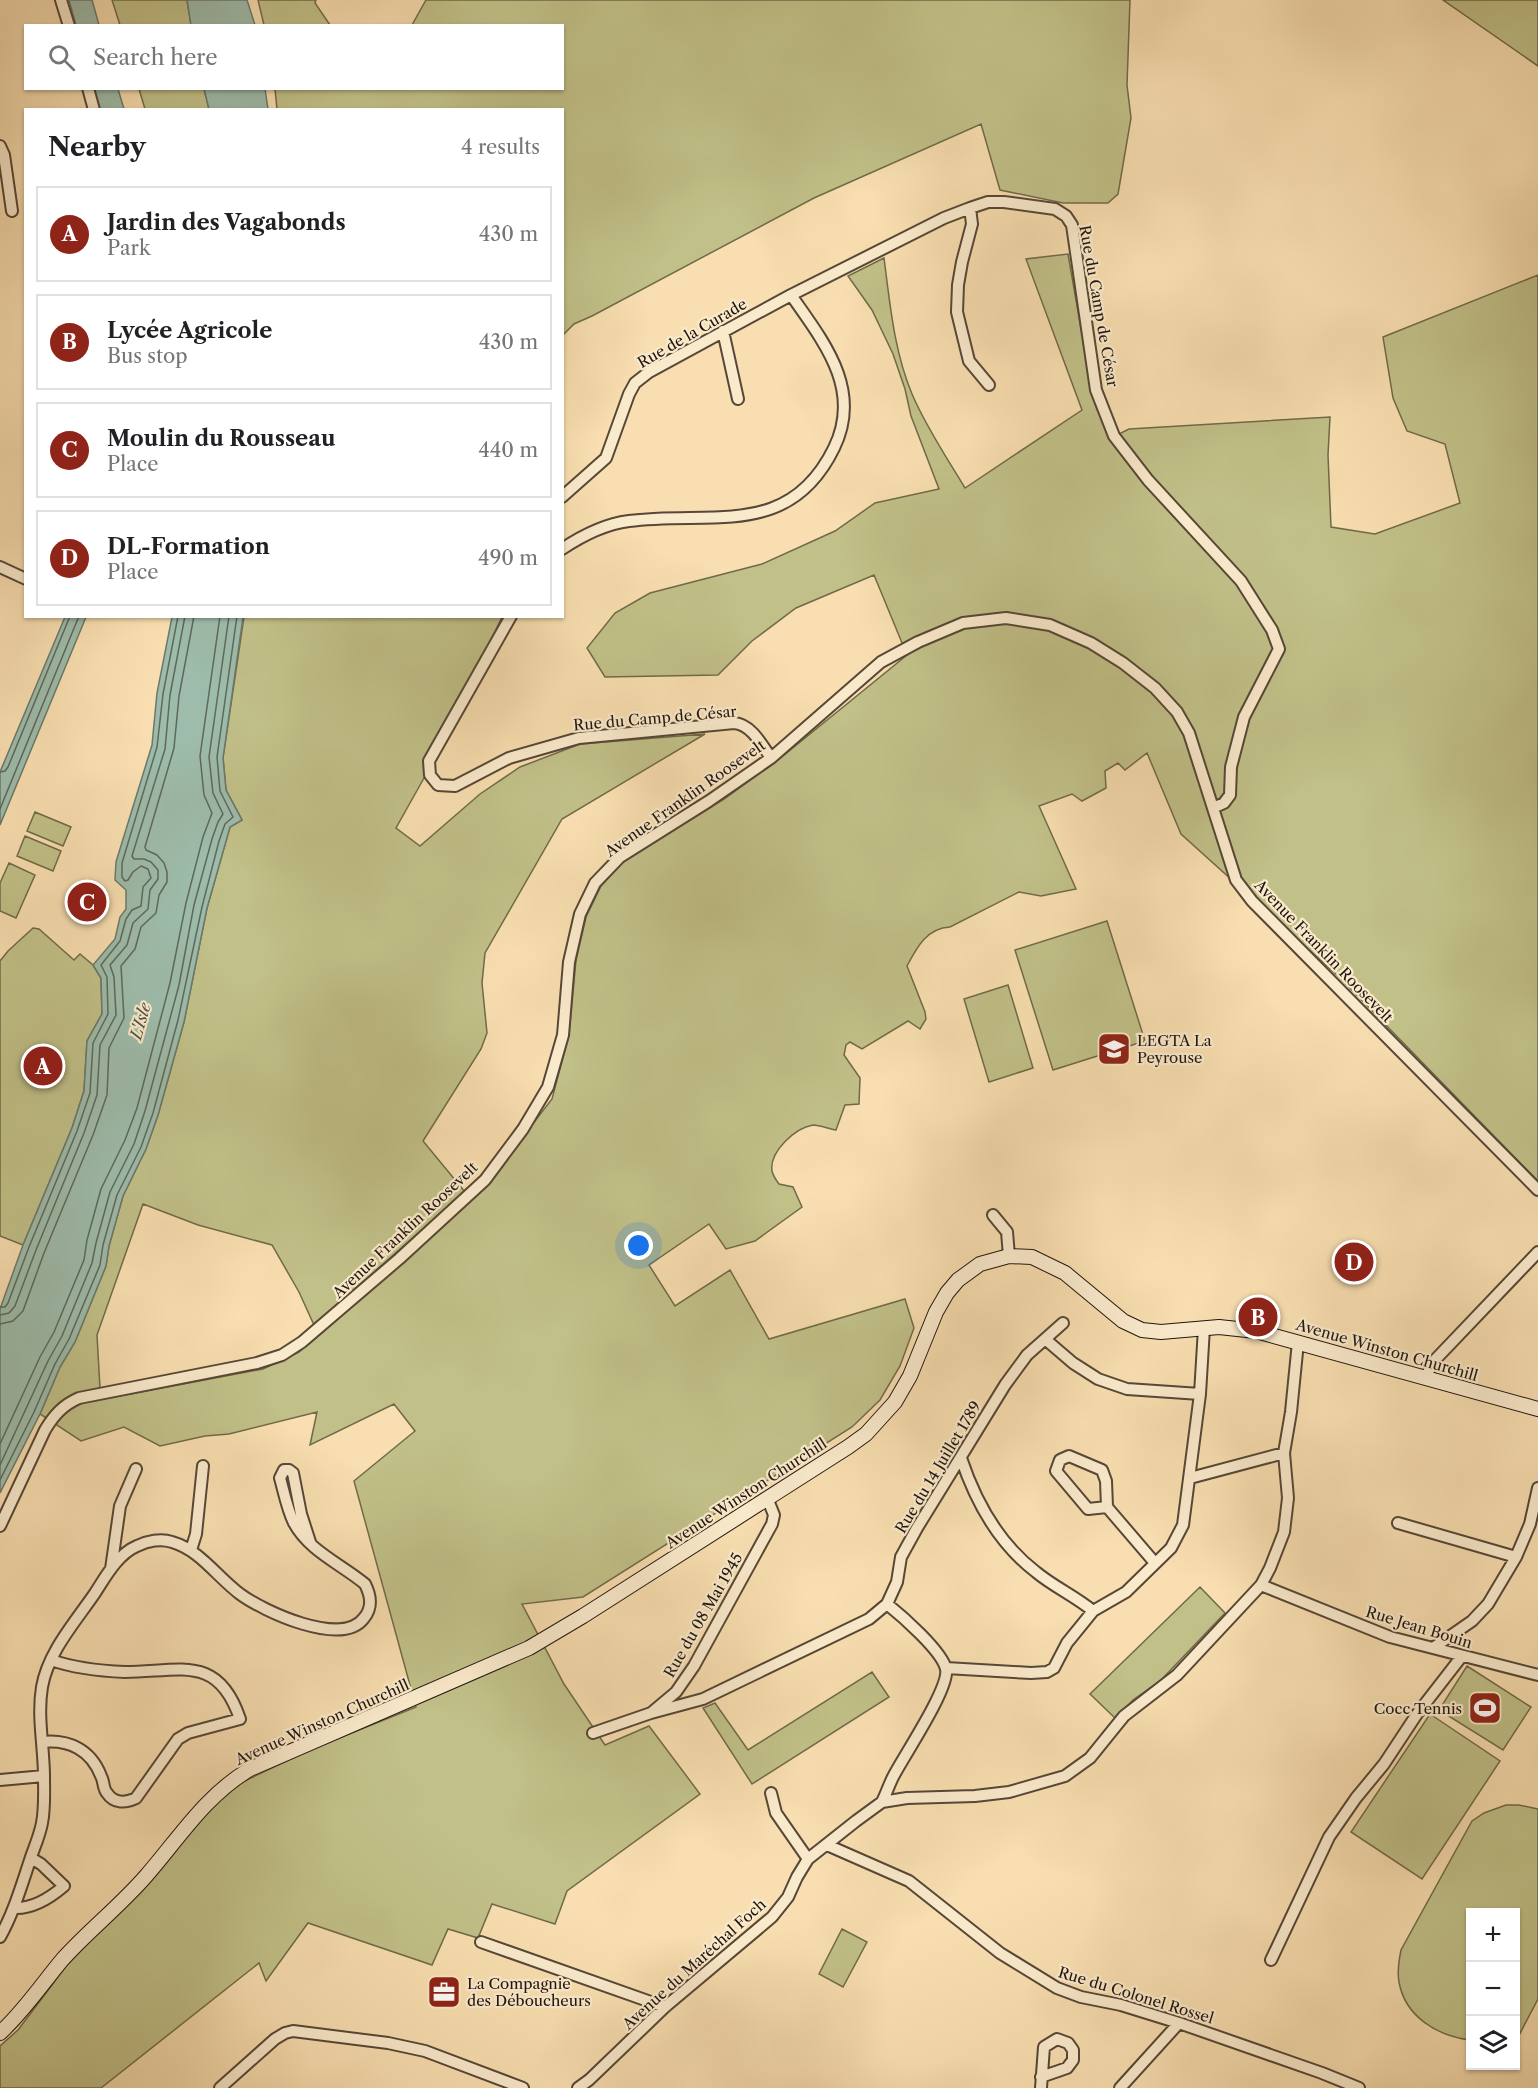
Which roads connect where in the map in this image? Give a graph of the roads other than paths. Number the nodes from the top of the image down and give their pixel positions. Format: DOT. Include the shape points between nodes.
graph roads {
  1 [pos="61,0"];
  2 [pos="68,24"];
  3 [pos="89,90"];
  4 [pos="93,108"];
  5 [pos="0,146"];
  6 [pos="970,208"];
  7 [pos="12,211"];
  8 [pos="791,295"];
  9 [pos="723,331"];
  10 [pos="989,385"];
  11 [pos="738,399"];
  12 [pos="564,495"];
  13 [pos="564,548"];
  14 [pos="0,567"];
  15 [pos="24,578"];
  16 [pos="510,618"];
  17 [pos="771,758"];
  18 [pos="1212,808"];
  19 [pos="1538,1190"];
  20 [pos="993,1215"];
  21 [pos="1538,1252"];
  22 [pos="1009,1256"];
  23 [pos="1063,1323"];
  24 [pos="1204,1328"];
  25 [pos="1046,1339"];
  26 [pos="1298,1342"];
  27 [pos="1425,1378"];
  28 [pos="1200,1394"];
  29 [pos="1538,1409"];
  30 [pos="1284,1453"];
  31 [pos="961,1458"];
  32 [pos="203,1466"];
  33 [pos="136,1469"];
  34 [pos="1190,1478"];
  35 [pos="1538,1488"];
  36 [pos="768,1500"];
  37 [pos="1107,1507"];
  38 [pos="1398,1523"];
  39 [pos="0,1526"];
  40 [pos="1534,1526"];
  41 [pos="310,1542"];
  42 [pos="191,1550"];
  43 [pos="1516,1557"];
  44 [pos="1155,1563"];
  45 [pos="111,1569"];
  46 [pos="1261,1585"];
  47 [pos="887,1604"];
  48 [pos="1093,1611"];
  49 [pos="1433,1648"];
  50 [pos="1462,1656"];
  51 [pos="51,1660"];
  52 [pos="946,1668"];
  53 [pos="1538,1676"];
  54 [pos="651,1713"];
  55 [pos="593,1733"];
  56 [pos="42,1742"];
  57 [pos="44,1776"];
  58 [pos="0,1780"];
  59 [pos="771,1793"];
  60 [pos="882,1802"];
  61 [pos="827,1845"];
  62 [pos="31,1858"];
  63 [pos="808,1859"];
  64 [pos="14,1908"];
  65 [pos="0,1937"];
  66 [pos="481,1942"];
  67 [pos="1271,1960"];
  68 [pos="664,2007"];
  69 [pos="1179,2023"];
  70 [pos="0,2033"];
  71 [pos="220,2088"];
  72 [pos="523,2088"];
  73 [pos="578,2088"];
  74 [pos="1120,2088"];
  75 [pos="1359,2088"];
  1 -- 2 [label="street"];
  3 -- 4 [label="street"];
  5 -- 7 [label="street"];
  6 -- 8 [label="street, Rue du Camp de César"];
  6 -- 10 [label="street" via="972,224 958,285 957,312 969,361"];
  6 -- 18 [label="street, Rue du Camp de César" via="1004,202 1055,209 1072,225 1096,390 1114,436 1148,480 1241,581 1272,630 1279,649 1244,717 1231,767 1230,795"];
  8 -- 9 [label="street, Rue de la Curade"];
  8 -- 13 [label="street" via="827,346 842,388 844,418 838,442 815,480 777,507 747,516 629,521 581,536"];
  9 -- 11 [label="street"];
  9 -- 12 [label="street, Rue de la Curade" via="635,382 606,458"];
  14 -- 15 [label="street"];
  16 -- 17 [label="street, Rue du Camp de César" via="429,761 430,775 438,784 455,786 509,758 579,738 734,723 748,727"];
  17 -- 18 [label="street, Avenue Franklin Roosevelt" via="881,662 963,623 1006,618 1050,625 1091,643 1155,688 1177,712 1188,733"];
  17 -- 39 [label="street, Avenue Franklin Roosevelt" via="620,857 595,883 580,914 571,952 563,1035 548,1087 523,1129 485,1179 373,1282 282,1355 67,1403 45,1430"];
  18 -- 19 [label="street, Avenue Franklin Roosevelt" via="1236,880 1252,900"];
  20 -- 22 [label="street" via="1006,1232"];
  21 -- 27 [label="street" via="1434,1361"];
  22 -- 24 [label="main road, Avenue Winston Churchill" via="1032,1257 1055,1267 1130,1325 1161,1332"];
  22 -- 36 [label="main road, Avenue Winston Churchill" via="980,1264 947,1293 910,1376 881,1420"];
  23 -- 25 [label="street, Rue du 14 Juillet 1789"];
  24 -- 26 [label="main road, Avenue Winston Churchill" via="1256,1331"];
  24 -- 28 [label="street"];
  25 -- 28 [label="street" via="1073,1363 1127,1389"];
  25 -- 31 [label="street, Rue du 14 Juillet 1789" via="1018,1366"];
  26 -- 27 [label="main road, Avenue Winston Churchill"];
  26 -- 30 [label="street"];
  27 -- 29 [label="main road, Avenue Winston Churchill"];
  28 -- 34 [label="street"];
  30 -- 34 [label="street"];
  30 -- 46 [label="street" via="1288,1498 1284,1532"];
  31 -- 47 [label="street, Rue du 14 Juillet 1789" via="901,1557 897,1582"];
  31 -- 48 [label="street" via="981,1508 999,1537 1035,1572"];
  32 -- 42 [label="street"];
  33 -- 45 [label="street" via="120,1506"];
  34 -- 44 [label="street" via="1183,1525 1171,1548"];
  35 -- 40 [label="street"];
  36 -- 54 [label="street, Rue du 08 Mai 1945" via="774,1515 772,1524 694,1666 676,1692"];
  36 -- 70 [label="main road, Avenue Winston Churchill" via="529,1648 230,1781 145,1877 63,1959"];
  37 -- 37 [label="street" via="1102,1470 1069,1456 1060,1460 1056,1471 1088,1509"];
  37 -- 44 [label="street"];
  38 -- 43 [label="street"];
  40 -- 43 [label="street"];
  41 -- 41 [label="street" via="293,1473 284,1470 280,1478 287,1507 297,1528"];
  41 -- 42 [label="street" via="365,1584 371,1600 368,1612 349,1629 318,1627 289,1619 241,1594"];
  42 -- 45 [label="street" via="171,1541 144,1543 126,1552"];
  43 -- 49 [label="street" via="1488,1605"];
  44 -- 48 [label="street" via="1126,1592"];
  45 -- 51 [label="street"];
  46 -- 49 [label="street, Rue Jean Bouin" via="1390,1637"];
  46 -- 60 [label="street" via="1177,1675 1124,1716 1090,1758 1065,1776 1009,1792"];
  47 -- 52 [label="street" via="934,1649"];
  47 -- 54 [label="street" via="869,1619 704,1699"];
  48 -- 52 [label="street" via="1066,1643 1054,1668 1047,1672"];
  49 -- 50 [label="street, Rue Jean Bouin"];
  50 -- 53 [label="street, Rue Jean Bouin"];
  50 -- 67 [label="street" via="1329,1838"];
  51 -- 56 [label="street" via="42,1686"];
  51 -- 56 [label="street" via="125,1672 194,1670 227,1690 240,1719 193,1731 178,1739 136,1798 126,1803 114,1800 106,1792 91,1757 81,1748"];
  52 -- 60 [label="street" via="938,1697"];
  54 -- 55 [label="street, Rue du 08 Mai 1945"];
  56 -- 57 [label="street"];
  57 -- 58 [label="street"];
  57 -- 62 [label="street" via="42,1822"];
  59 -- 63 [label="street" via="776,1813"];
  60 -- 61 [label="street, Avenue du Maréchal Foch"];
  61 -- 63 [label="street, Avenue du Maréchal Foch"];
  61 -- 69 [label="street, Rue du Colonel Rossel" via="909,1881 1000,1953 1057,1988"];
  62 -- 64 [label="street"];
  62 -- 64 [label="street" via="64,1886 43,1900"];
  63 -- 68 [label="street, Avenue du Maréchal Foch" via="788,1897 772,1917"];
  64 -- 65 [label="street"];
  66 -- 68 [label="street"];
  68 -- 73 [label="street, Avenue du Maréchal Foch"];
  69 -- 74 [label="street"];
  69 -- 75 [label="street, Rue du Colonel Rossel"];
  71 -- 72 [label="street" via="275,2039 293,2031 425,2051"];
}
